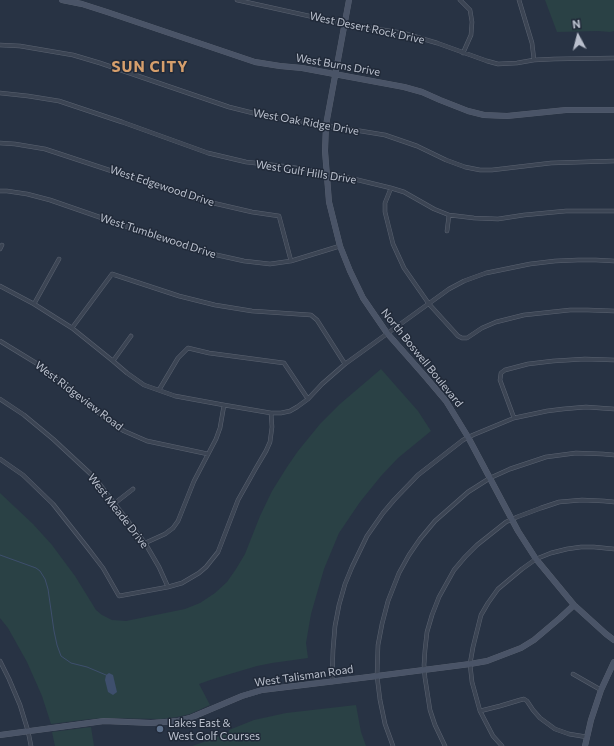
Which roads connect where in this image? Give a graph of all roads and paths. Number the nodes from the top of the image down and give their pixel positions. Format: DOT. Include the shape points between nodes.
graph roads {
  1 [pos="62,0"];
  2 [pos="237,0"];
  3 [pos="350,0"];
  4 [pos="460,0"];
  5 [pos="519,0"];
  6 [pos="345,24"];
  7 [pos="0,46"];
  8 [pos="463,53"];
  9 [pos="614,58"];
  10 [pos="534,60"];
  11 [pos="335,74"];
  12 [pos="0,93"];
  13 [pos="614,110"];
  14 [pos="326,125"];
  15 [pos="0,143"];
  16 [pos="614,161"];
  17 [pos="327,174"];
  18 [pos="391,188"];
  19 [pos="0,191"];
  20 [pos="614,211"];
  21 [pos="449,215"];
  22 [pos="447,231"];
  23 [pos="2,245"];
  24 [pos="340,246"];
  25 [pos="0,249"];
  26 [pos="59,258"];
  27 [pos="291,261"];
  28 [pos="614,261"];
  29 [pos="0,286"];
  30 [pos="34,304"];
  31 [pos="429,304"];
  32 [pos="614,311"];
  33 [pos="72,328"];
  34 [pos="387,334"];
  35 [pos="131,336"];
  36 [pos="0,341"];
  37 [pos="614,360"];
  38 [pos="113,361"];
  39 [pos="345,364"];
  40 [pos="159,390"];
  41 [pos="0,399"];
  42 [pos="308,399"];
  43 [pos="224,405"];
  44 [pos="614,409"];
  45 [pos="271,413"];
  46 [pos="514,418"];
  47 [pos="468,437"];
  48 [pos="208,454"];
  49 [pos="614,455"];
  50 [pos="0,459"];
  51 [pos="490,478"];
  52 [pos="133,489"];
  53 [pos="614,502"];
  54 [pos="115,503"];
  55 [pos="512,519"];
  56 [pos="145,543"];
  57 [pos="614,549"];
  58 [pos="536,559"];
  59 [pos="168,587"];
  60 [pos="574,604"];
  61 [pos="614,640"];
  62 [pos="0,661"];
  63 [pos="614,662"];
  64 [pos="470,664"];
  65 [pos="424,670"];
  66 [pos="573,674"];
  67 [pos="377,676"];
  68 [pos="332,682"];
  69 [pos="601,690"];
  70 [pos="480,711"];
  71 [pos="28,731"];
  72 [pos="0,735"];
  73 [pos="587,737"];
  74 [pos="31,746"];
  75 [pos="393,746"];
  76 [pos="445,746"];
  77 [pos="502,746"];
  78 [pos="585,746"];
  1 -- 11 [label="street, West Burns Drive" via="107,12 255,62"];
  2 -- 6 [label="street, West Desert Rock Drive"];
  3 -- 6 [label="street, North Boswell Boulevard"];
  4 -- 8 [label="street" via="470,10 472,22 471,35"];
  5 -- 10 [label="street"];
  6 -- 8 [label="street, West Desert Rock Drive" via="403,34"];
  6 -- 11 [label="street, North Boswell Boulevard"];
  7 -- 14 [label="street, West Oak Ridge Drive" via="20,46 73,55 229,107"];
  8 -- 10 [label="street, West Desert Rock Drive" via="498,64"];
  9 -- 10 [label="street, West Desert Rock Drive"];
  11 -- 13 [label="street, West Burns Drive" via="404,87 484,115"];
  11 -- 14 [label="street, North Boswell Boulevard"];
  12 -- 17 [label="street, West Gulf Hills Drive" via="60,101 208,153 246,162"];
  14 -- 16 [label="street, West Oak Ridge Drive" via="402,140 459,165 480,170 558,162"];
  14 -- 17 [label="street, North Boswell Boulevard"];
  15 -- 27 [label="street, West Edgewood Drive" via="45,149 200,200 279,216"];
  17 -- 18 [label="street, West Gulf Hills Drive"];
  17 -- 24 [label="street, North Boswell Boulevard" via="329,202"];
  18 -- 21 [label="street, West Gulf Hills Drive"];
  18 -- 31 [label="street" via="385,203 385,212 393,244 404,268"];
  19 -- 27 [label="street, West Tumblewood Drive" via="50,200 183,246 217,255 270,264"];
  20 -- 21 [label="street, West Gulf Hills Drive" via="566,211 498,219"];
  21 -- 22 [label="street"];
  23 -- 25 [label="street"];
  24 -- 27 [label="street, West Tumblewood Drive"];
  24 -- 34 [label="street, North Boswell Boulevard" via="364,298"];
  26 -- 30 [label="street"];
  28 -- 31 [label="street" via="555,262 486,273 449,289"];
  29 -- 30 [label="street"];
  30 -- 33 [label="street"];
  31 -- 32 [label="street" via="462,338 467,338 496,322 524,315 570,310"];
  31 -- 34 [label="street"];
  33 -- 38 [label="street"];
  33 -- 39 [label="street" via="112,274 216,305 252,311 311,315 317,320"];
  34 -- 39 [label="street"];
  34 -- 47 [label="street, North Boswell Boulevard" via="446,401"];
  35 -- 38 [label="street"];
  36 -- 48 [label="street, West Ridgeview Road" via="63,382 107,420 124,431 147,441"];
  37 -- 46 [label="street" via="554,361 505,370 500,380"];
  38 -- 40 [label="street" via="144,385"];
  39 -- 42 [label="street"];
  40 -- 42 [label="street" via="178,358 188,348 284,363"];
  40 -- 43 [label="street" via="175,396"];
  41 -- 54 [label="street, West Meade Drive" via="53,439 95,478"];
  42 -- 45 [label="street" via="290,411"];
  43 -- 45 [label="street"];
  43 -- 48 [label="street" via="220,428"];
  44 -- 46 [label="street" via="563,409"];
  45 -- 59 [label="street" via="270,442 238,500 218,552 199,573 182,583"];
  46 -- 47 [label="street"];
  47 -- 51 [label="street, North Boswell Boulevard"];
  47 -- 68 [label="street" via="418,475 383,513 367,536 345,584 339,605 335,626"];
  48 -- 56 [label="street" via="178,521 165,534"];
  49 -- 51 [label="street" via="576,454 546,457"];
  50 -- 59 [label="street" via="23,475 53,504 103,568 118,596"];
  51 -- 55 [label="street, North Boswell Boulevard"];
  51 -- 67 [label="street" via="450,507 430,527 409,555 399,573 384,616 378,645"];
  52 -- 54 [label="street"];
  53 -- 55 [label="street" via="559,502"];
  54 -- 56 [label="street, West Meade Drive"];
  55 -- 58 [label="street, North Boswell Boulevard"];
  55 -- 65 [label="street" via="476,545 447,581 432,615"];
  56 -- 59 [label="street, West Meade Drive"];
  57 -- 58 [label="street" via="567,549 551,552"];
  58 -- 60 [label="street, North Boswell Boulevard"];
  58 -- 64 [label="street" via="498,589 488,603 481,616"];
  60 -- 61 [label="street, North Boswell Boulevard"];
  60 -- 64 [label="street, West Talisman Road" via="534,640 488,661"];
  62 -- 71 [label="street" via="10,680"];
  63 -- 69 [label="street"];
  64 -- 65 [label="street, West Talisman Road"];
  64 -- 70 [label="street"];
  65 -- 67 [label="street, West Talisman Road"];
  65 -- 76 [label="street" via="430,710"];
  66 -- 69 [label="street"];
  67 -- 68 [label="street, West Talisman Road"];
  67 -- 75 [label="street" via="385,724"];
  68 -- 71 [label="street, West Talisman Road" via="262,690 178,721 104,721"];
  69 -- 73 [label="street"];
  70 -- 73 [label="street" via="524,699 540,718 555,729"];
  70 -- 77 [label="street" via="493,736"];
  71 -- 72 [label="street, West Talisman Road"];
  71 -- 74 [label="street"];
  73 -- 78 [label="street"];
}
